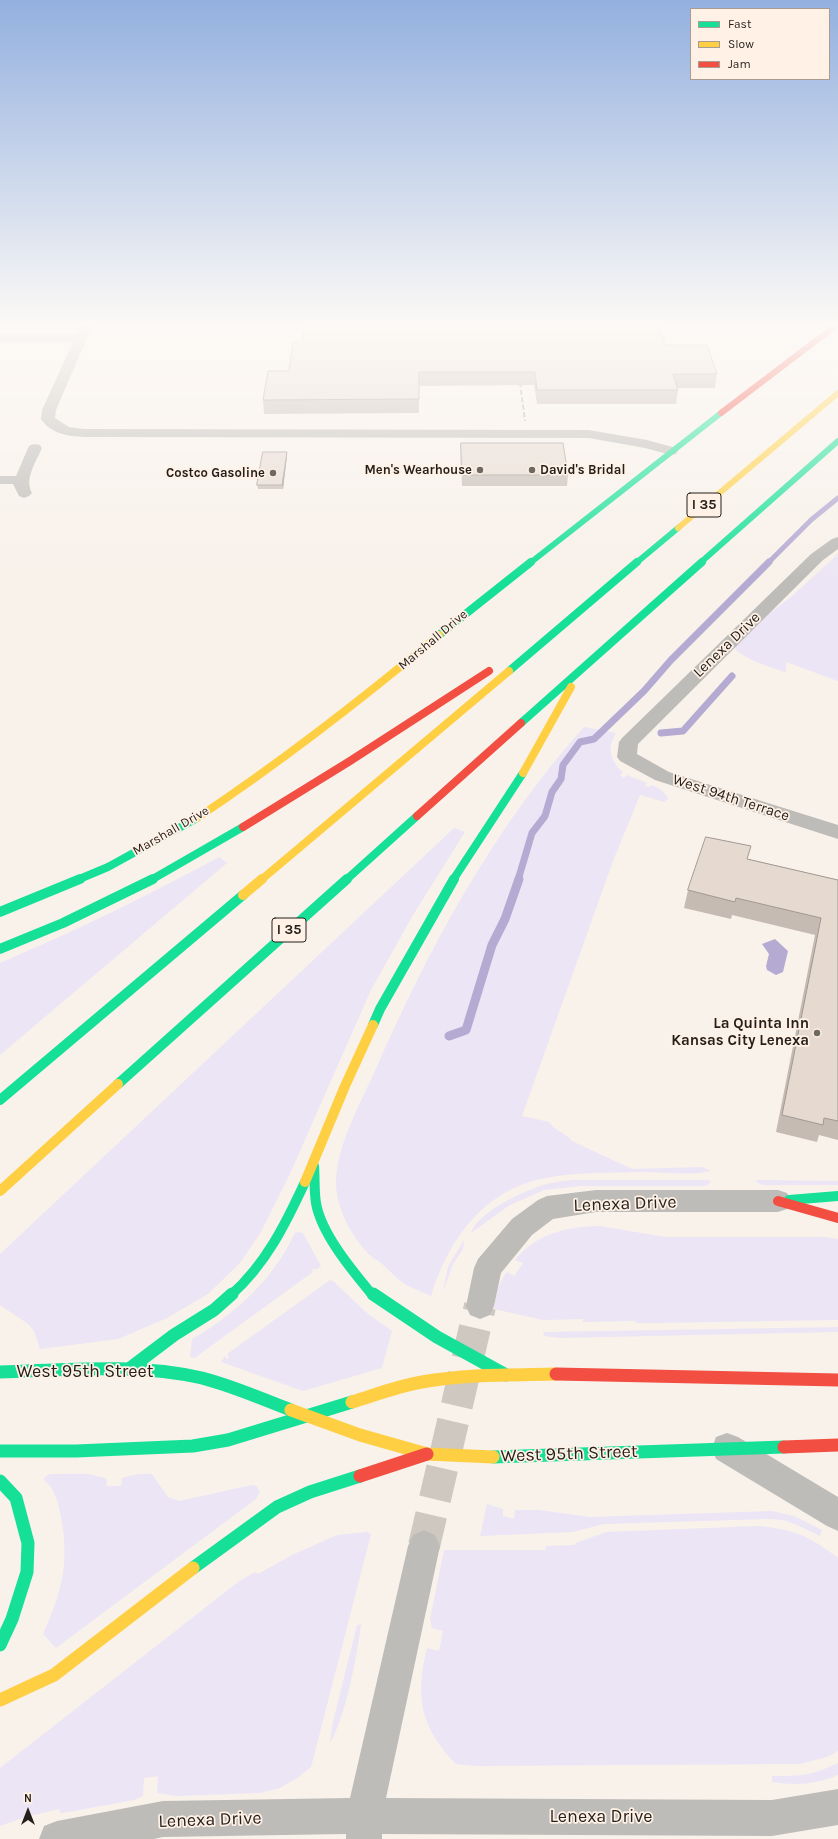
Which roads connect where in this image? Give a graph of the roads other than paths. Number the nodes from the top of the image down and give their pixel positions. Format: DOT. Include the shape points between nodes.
graph roads {
  1 [pos="50,408"];
  2 [pos="728,408"];
  3 [pos="820,408"];
  4 [pos="838,441"];
  5 [pos="35,448"];
  6 [pos="671,451"];
  7 [pos="0,480"];
  8 [pos="838,542"];
  9 [pos="570,618"];
  10 [pos="511,656"];
  11 [pos="498,665"];
  12 [pos="580,672"];
  13 [pos="627,757"];
  14 [pos="838,832"];
  15 [pos="0,912"];
  16 [pos="0,949"];
  17 [pos="0,1100"];
  18 [pos="314,1163"];
  19 [pos="0,1191"];
  20 [pos="838,1196"];
  21 [pos="778,1201"];
  22 [pos="838,1218"];
  23 [pos="480,1306"];
  24 [pos="128,1369"];
  25 [pos="0,1372"];
  26 [pos="506,1375"];
  27 [pos="838,1380"];
  28 [pos="307,1415"];
  29 [pos="838,1445"];
  30 [pos="727,1448"];
  31 [pos="0,1451"];
  32 [pos="427,1454"];
  33 [pos="0,1481"];
  34 [pos="838,1515"];
  35 [pos="424,1546"];
  36 [pos="0,1645"];
  37 [pos="0,1700"];
  38 [pos="838,1808"];
  39 [pos="364,1828"];
  40 [pos="57,1839"];
  1 -- 6 [label="street" via="48,419 54,426 66,431 84,433 589,434"];
  2 -- 6 [label="main road, Marshall Drive"];
  3 -- 9 [label="main road, I 35"];
  4 -- 12 [label="main road, I 35"];
  5 -- 7 [label="street" via="22,486"];
  6 -- 15 [label="main road, Marshall Drive" via="610,502 451,624 389,677 238,791 182,827 108,867"];
  8 -- 13 [label="street, Lenexa Drive" via="817,557 629,742"];
  9 -- 10 [label="main road"];
  9 -- 17 [label="main road, I 35"];
  11 -- 16 [label="main road" via="210,849 80,915"];
  12 -- 18 [label="main road" via="514,787 447,889 410,953 354,1065"];
  12 -- 19 [label="main road, I 35"];
  13 -- 14 [label="street, West 94th Terrace" via="662,776"];
  18 -- 24 [label="main road" via="285,1226 260,1264 239,1288 214,1310 174,1335"];
  18 -- 26 [label="main road" via="316,1204 325,1227 344,1260 370,1292 438,1337"];
  20 -- 21 [label="main road"];
  21 -- 22 [label="main road"];
  21 -- 23 [label="street, Lenexa Drive" via="596,1201 547,1208 522,1227 488,1268"];
  24 -- 25 [label="main road, West 95th Street"];
  24 -- 28 [label="main road, West 95th Street" via="191,1376"];
  26 -- 27 [label="main road"];
  26 -- 28 [label="main road" via="433,1380"];
  28 -- 31 [label="main road" via="228,1440 193,1446 84,1451"];
  28 -- 32 [label="main road, West 95th Street" via="360,1435"];
  29 -- 30 [label="main road, West 95th Street"];
  30 -- 32 [label="main road, West 95th Street" via="495,1457"];
  30 -- 34 [label="street"];
  32 -- 37 [label="main road" via="310,1492 277,1507 54,1674"];
  33 -- 36 [label="main road" via="16,1498 28,1543 27,1572 12,1620"];
  35 -- 39 [label="street"];
  38 -- 39 [label="street, Lenexa Drive" via="772,1818"];
  39 -- 40 [label="street, Lenexa Drive" via="163,1819"];
}
